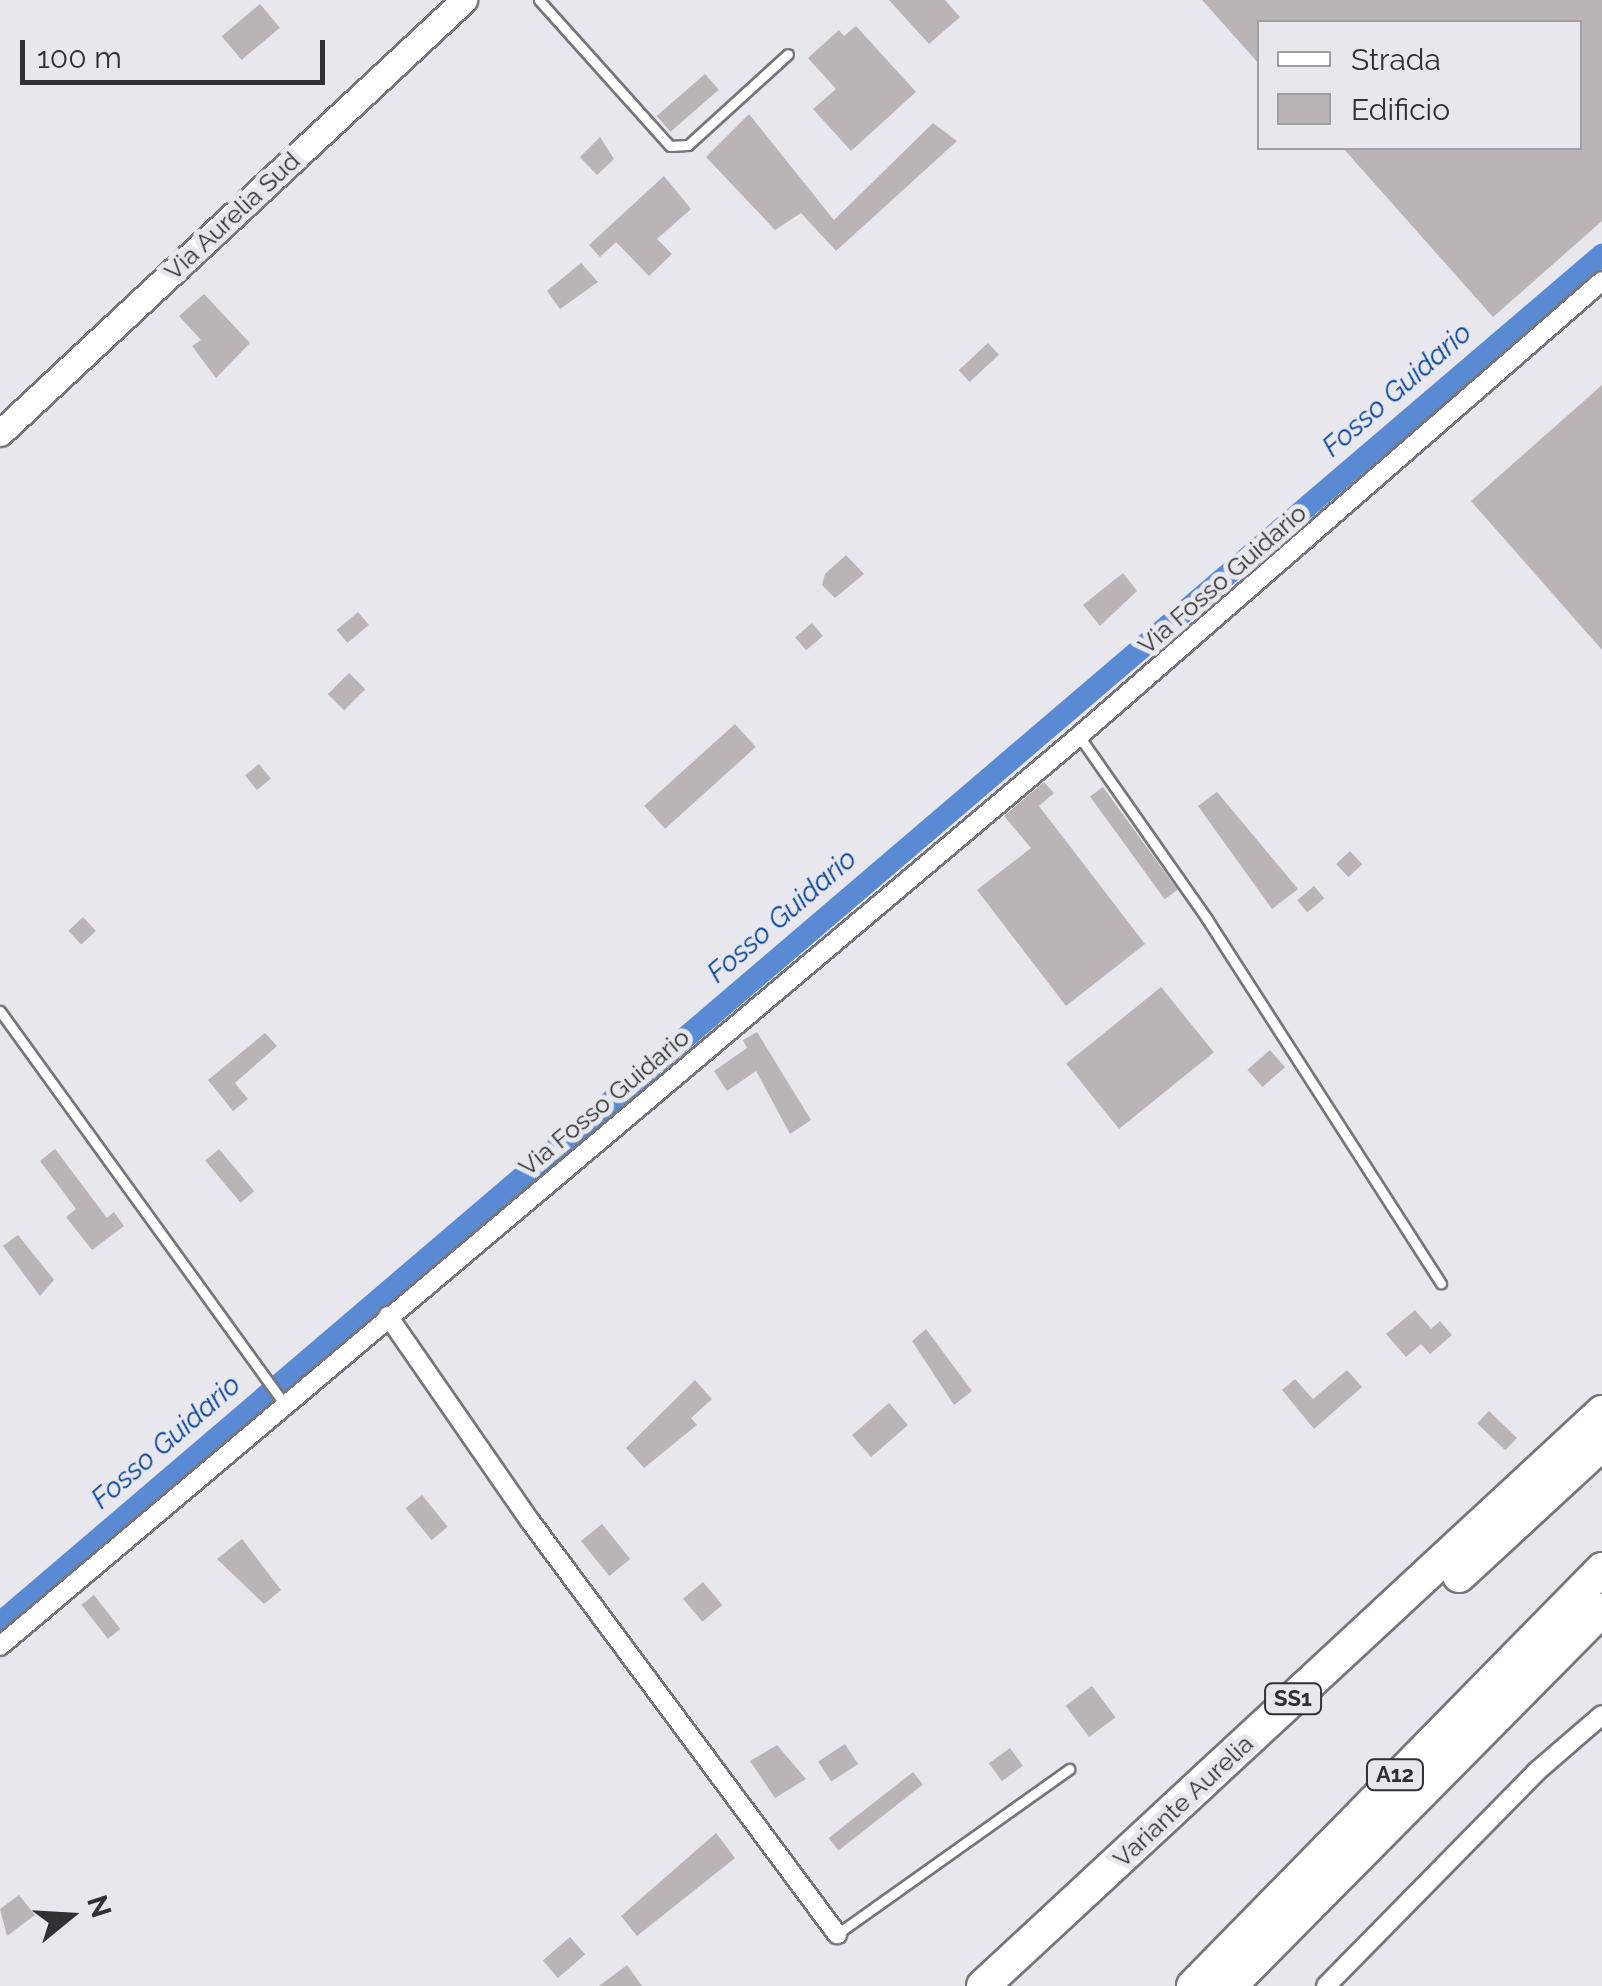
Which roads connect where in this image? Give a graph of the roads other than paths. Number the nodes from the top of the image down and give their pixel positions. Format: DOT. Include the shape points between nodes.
graph roads {
  1 [pos="464,0"];
  2 [pos="539,0"];
  3 [pos="788,54"];
  4 [pos="1602,281"];
  5 [pos="0,432"];
  6 [pos="1078,736"];
  7 [pos="0,1011"];
  8 [pos="1441,1283"];
  9 [pos="388,1316"];
  10 [pos="283,1402"];
  11 [pos="1602,1412"];
  12 [pos="1602,1444"];
  13 [pos="1602,1570"];
  14 [pos="1602,1610"];
  15 [pos="0,1646"];
  16 [pos="1602,1715"];
  17 [pos="1069,1769"];
  18 [pos="837,1934"];
  19 [pos="983,1986"];
  20 [pos="1014,1986"];
  21 [pos="1193,1986"];
  22 [pos="1230,1986"];
  23 [pos="1326,1986"];
  1 -- 5 [label="main road, Via Aurelia Sud"];
  2 -- 3 [label="lane" via="670,146 688,146"];
  4 -- 6 [label="street, Via Fosso Guidario"];
  6 -- 8 [label="lane" via="1207,919"];
  6 -- 9 [label="street, Via Fosso Guidario"];
  7 -- 10 [label="lane"];
  9 -- 10 [label="street, Via Fosso Guidario"];
  9 -- 18 [label="street" via="530,1522"];
  10 -- 15 [label="street, Via Fosso Guidario"];
  11 -- 19 [label="highway, Variante Aurelia / SS1"];
  12 -- 20 [label="highway, Variante Aurelia / SS1"];
  13 -- 21 [label="highway, A12"];
  14 -- 22 [label="highway, A12"];
  16 -- 23 [label="street" via="1536,1772"];
  17 -- 18 [label="lane"];
}
